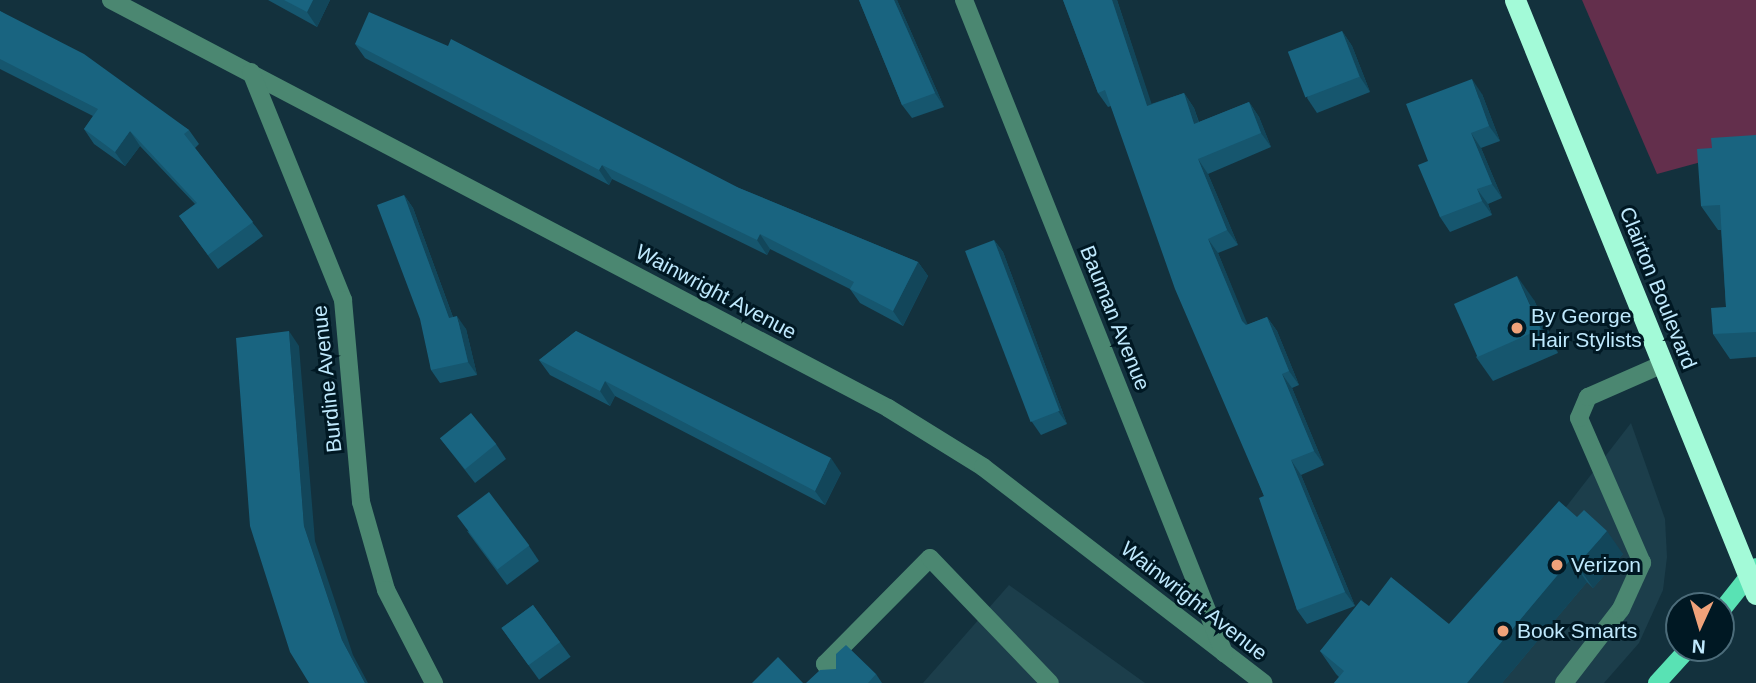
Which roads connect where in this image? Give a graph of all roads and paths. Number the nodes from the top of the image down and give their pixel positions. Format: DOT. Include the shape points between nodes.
graph roads {
  1 [pos="111,0"];
  2 [pos="964,0"];
  3 [pos="1515,0"];
  4 [pos="251,72"];
  5 [pos="1663,364"];
  6 [pos="1754,579"];
  7 [pos="1735,597"];
  8 [pos="1224,653"];
  9 [pos="1676,662"];
  10 [pos="842,682"];
  11 [pos="434,683"];
  12 [pos="1050,683"];
  13 [pos="1264,683"];
  14 [pos="1564,683"];
  15 [pos="1657,683"];
  1 -- 4 [label="street, Wainwright Avenue"];
  2 -- 8 [label="street, Bauman Avenue"];
  3 -- 5 [label="highway, Clairton Boulevard"];
  4 -- 8 [label="street, Wainwright Avenue" via="888,408 983,467"];
  4 -- 11 [label="street, Burdine Avenue" via="343,300 361,502 386,590"];
  5 -- 6 [label="highway, Clairton Boulevard"];
  5 -- 14 [label="street" via="1588,397 1579,418 1642,563 1621,609"];
  6 -- 7 [label="main road"];
  8 -- 13 [label="street, Wainwright Avenue"];
  9 -- 15 [label="main road"];
  10 -- 12 [label="street" via="825,664 930,558"];
}
